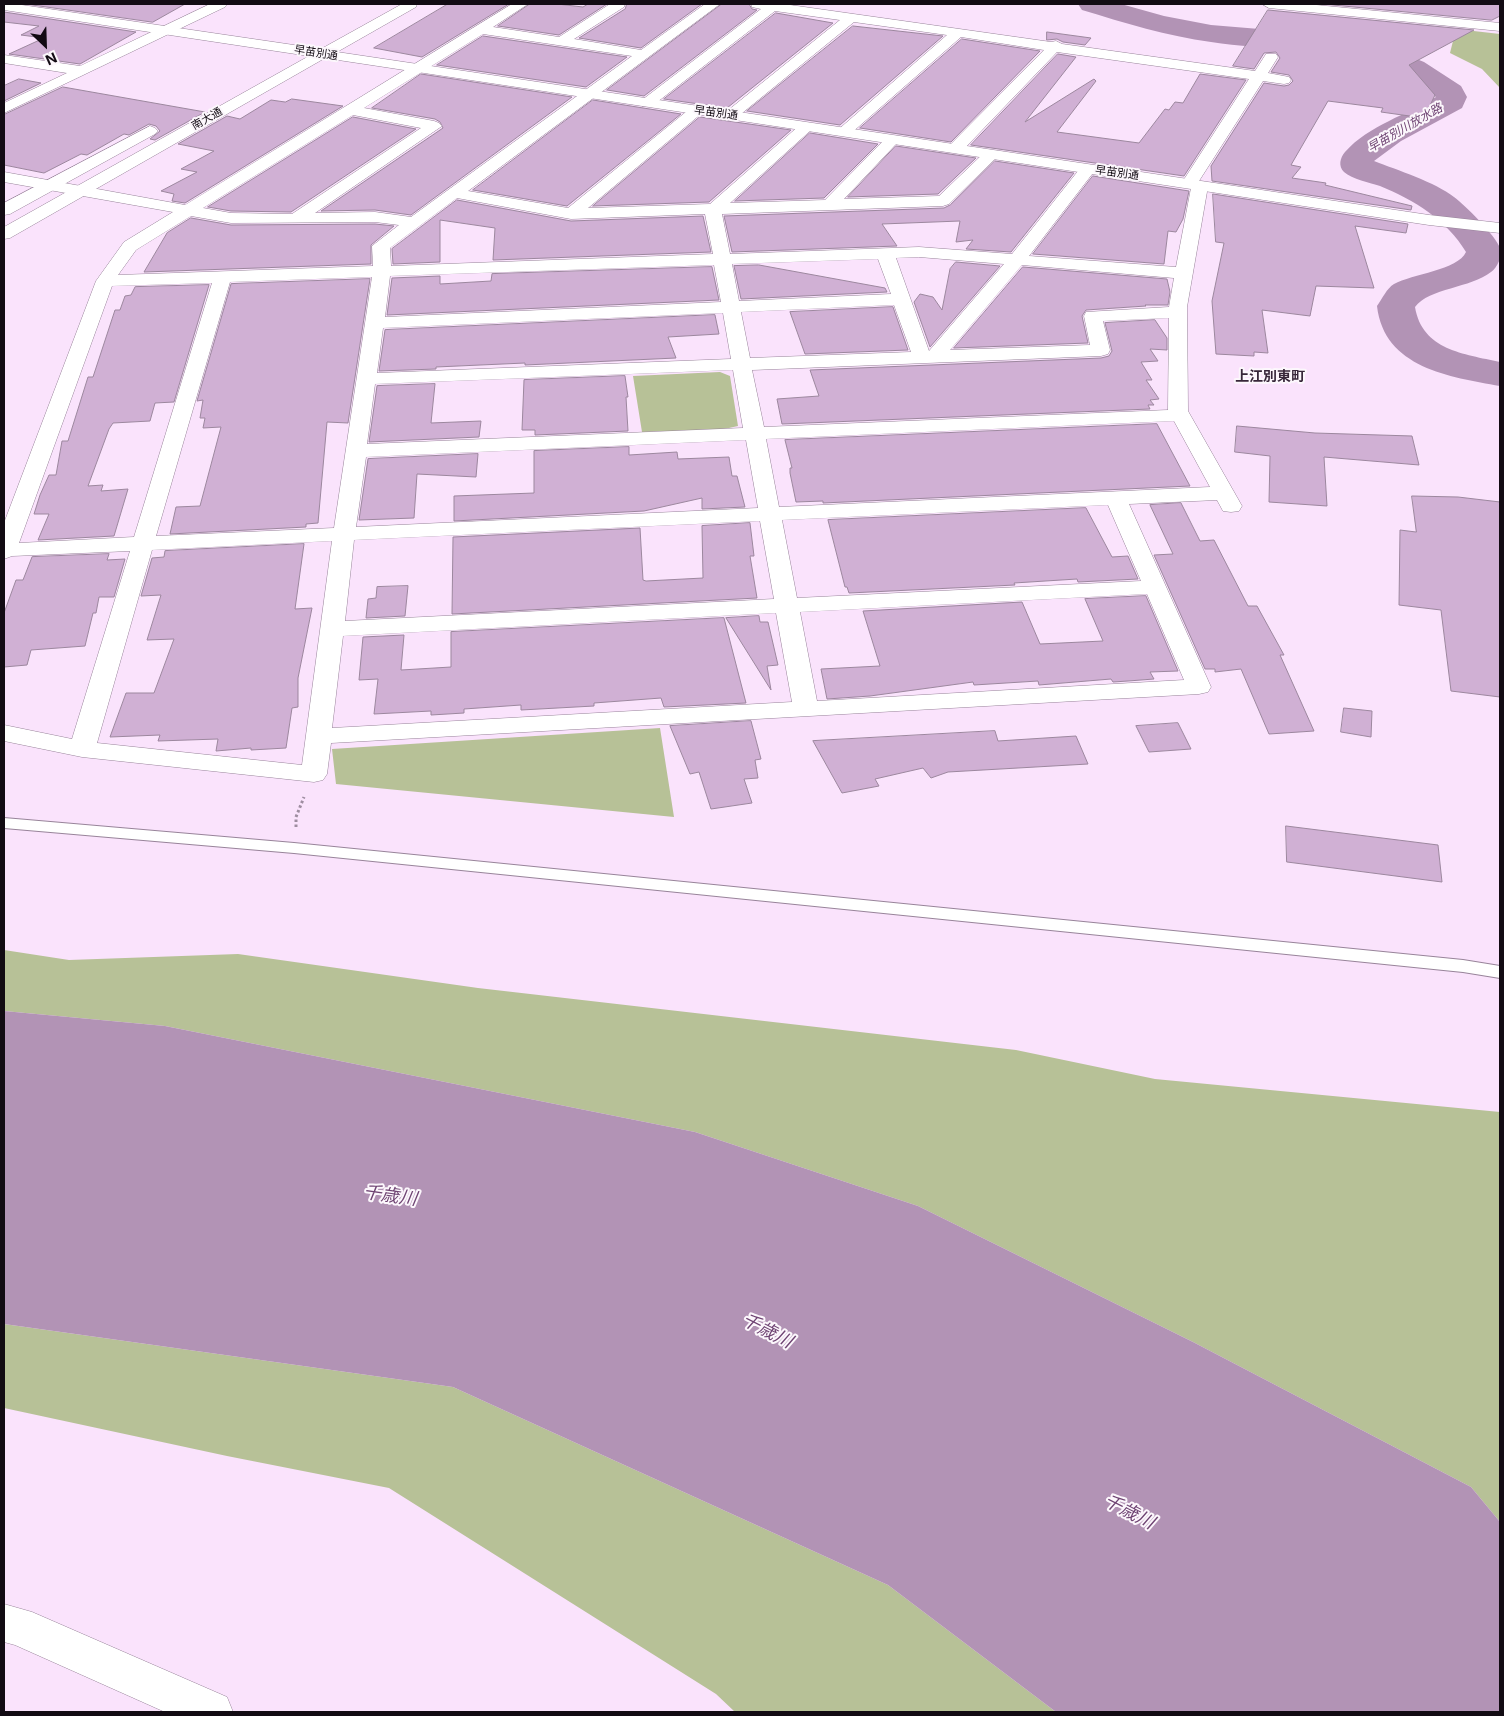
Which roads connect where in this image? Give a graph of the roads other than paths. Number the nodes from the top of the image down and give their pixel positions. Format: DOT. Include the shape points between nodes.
graph roads {
  1 [pos="220,4"];
  2 [pos="385,4"];
  3 [pos="411,4"];
  4 [pos="502,4"];
  5 [pos="620,4"];
  6 [pos="713,4"];
  7 [pos="757,4"];
  8 [pos="1273,4"];
  9 [pos="1406,4"];
  10 [pos="519,5"];
  11 [pos="4,6"];
  12 [pos="773,6"];
  13 [pos="852,17"];
  14 [pos="1400,17"];
  15 [pos="1500,27"];
  16 [pos="479,29"];
  17 [pos="165,30"];
  18 [pos="959,32"];
  19 [pos="562,41"];
  20 [pos="1056,46"];
  21 [pos="299,50"];
  22 [pos="320,54"];
  23 [pos="643,54"];
  24 [pos="1271,57"];
  25 [pos="4,58"];
  26 [pos="281,61"];
  27 [pos="419,68"];
  28 [pos="82,71"];
  29 [pos="1258,76"];
  30 [pos="1284,80"];
  31 [pos="588,94"];
  32 [pos="647,103"];
  33 [pos="4,109"];
  34 [pos="352,110"];
  35 [pos="697,110"];
  36 [pos="731,115"];
  37 [pos="160,125"];
  38 [pos="806,126"];
  39 [pos="844,132"];
  40 [pos="892,140"];
  41 [pos="954,149"];
  42 [pos="992,154"];
  43 [pos="1088,169"];
  44 [pos="4,177"];
  45 [pos="48,185"];
  46 [pos="1195,185"];
  47 [pos="82,191"];
  48 [pos="454,193"];
  49 [pos="830,205"];
  50 [pos="4,210"];
  51 [pos="713,210"];
  52 [pos="185,211"];
  53 [pos="571,214"];
  54 [pos="296,219"];
  55 [pos="414,222"];
  56 [pos="1500,228"];
  57 [pos="4,234"];
  58 [pos="885,253"];
  59 [pos="721,259"];
  60 [pos="1017,260"];
  61 [pos="382,272"];
  62 [pos="1184,273"];
  63 [pos="222,278"];
  64 [pos="105,281"];
  65 [pos="901,300"];
  66 [pos="730,307"];
  67 [pos="1178,312"];
  68 [pos="374,323"];
  69 [pos="928,356"];
  70 [pos="741,363"];
  71 [pos="366,379"];
  72 [pos="1180,415"];
  73 [pos="754,434"];
  74 [pos="356,451"];
  75 [pos="1116,498"];
  76 [pos="769,514"];
  77 [pos="344,534"];
  78 [pos="142,544"];
  79 [pos="4,551"];
  80 [pos="1155,587"];
  81 [pos="785,606"];
  82 [pos="332,629"];
  83 [pos="806,709"];
  84 [pos="4,733"];
  85 [pos="319,736"];
  86 [pos="82,750"];
  87 [pos="4,823"];
  88 [pos="1500,972"];
  89 [pos="4,1624"];
  90 [pos="212,1712"];
  1 -- 17 [label="street"];
  2 -- 21 [label="street"];
  3 -- 22 [label="street, 南大通"];
  4 -- 10 [label="street"];
  5 -- 19 [label="street"];
  6 -- 23 [label="street"];
  7 -- 12 [label="street"];
  8 -- 14 [label="street"];
  9 -- 14 [label="street"];
  10 -- 16 [label="street"];
  11 -- 17 [label="street, 早苗別通"];
  12 -- 13 [label="street"];
  12 -- 32 [label="street"];
  13 -- 18 [label="street"];
  13 -- 36 [label="street"];
  14 -- 15 [label="street"];
  16 -- 19 [label="street"];
  16 -- 27 [label="street"];
  17 -- 21 [label="street, 早苗別通"];
  17 -- 28 [label="street"];
  18 -- 20 [label="street"];
  18 -- 39 [label="street"];
  19 -- 23 [label="street"];
  20 -- 29 [label="street"];
  20 -- 41 [label="street"];
  21 -- 22 [label="street, 早苗別通"];
  21 -- 26 [label="street"];
  22 -- 27 [label="street, 早苗別通"];
  22 -- 47 [label="street, 南大通"];
  23 -- 31 [label="street"];
  24 -- 29 [label="street"];
  25 -- 28 [label="street"];
  27 -- 31 [label="street, 早苗別通"];
  27 -- 34 [label="street"];
  28 -- 33 [label="street"];
  29 -- 30 [label="street"];
  29 -- 46 [label="street"];
  31 -- 32 [label="street, 早苗別通"];
  31 -- 48 [label="street"];
  32 -- 35 [label="street, 早苗別通"];
  34 -- 52 [label="street"];
  34 -- 54 [label="street" via="434,126"];
  35 -- 36 [label="street, 早苗別通"];
  35 -- 53 [label="street"];
  36 -- 38 [label="street, 早苗別通"];
  37 -- 45 [label="street"];
  38 -- 39 [label="street, 早苗別通"];
  38 -- 51 [label="street"];
  39 -- 40 [label="street, 早苗別通"];
  40 -- 41 [label="street, 早苗別通"];
  40 -- 49 [label="street"];
  41 -- 42 [label="street, 早苗別通"];
  42 -- 43 [label="street, 早苗別通"];
  42 -- 49 [label="street" via="944,201"];
  43 -- 46 [label="street, 早苗別通"];
  43 -- 60 [label="street"];
  44 -- 45 [label="street"];
  45 -- 47 [label="street"];
  45 -- 50 [label="street"];
  46 -- 56 [label="street, 早苗別通"];
  46 -- 62 [label="street"];
  47 -- 52 [label="street"];
  47 -- 57 [label="street, 南大通"];
  48 -- 53 [label="street"];
  48 -- 55 [label="street"];
  49 -- 51 [label="street"];
  51 -- 53 [label="street"];
  51 -- 59 [label="street"];
  52 -- 54 [label="street" via="232,218"];
  52 -- 64 [label="street" via="130,246"];
  54 -- 55 [label="street" via="375,217"];
  55 -- 61 [label="street" via="381,246"];
  58 -- 59 [label="street"];
  58 -- 60 [label="street" via="919,252"];
  58 -- 65 [label="street"];
  59 -- 61 [label="street"];
  59 -- 66 [label="street"];
  60 -- 62 [label="street"];
  60 -- 69 [label="street"];
  61 -- 63 [label="street"];
  61 -- 68 [label="street"];
  62 -- 67 [label="street"];
  63 -- 64 [label="street"];
  63 -- 78 [label="street"];
  64 -- 79 [label="street"];
  65 -- 66 [label="street"];
  65 -- 69 [label="street"];
  66 -- 68 [label="street"];
  66 -- 70 [label="street"];
  67 -- 69 [label="street" via="1093,316 1101,350"];
  67 -- 72 [label="street"];
  68 -- 71 [label="street"];
  69 -- 70 [label="street"];
  70 -- 71 [label="street"];
  70 -- 73 [label="street"];
  71 -- 74 [label="street"];
  72 -- 73 [label="street"];
  72 -- 75 [label="street" via="1227,500"];
  73 -- 74 [label="street"];
  73 -- 76 [label="street"];
  74 -- 77 [label="street"];
  75 -- 76 [label="street"];
  75 -- 80 [label="street"];
  76 -- 77 [label="street"];
  76 -- 81 [label="street"];
  77 -- 78 [label="street"];
  77 -- 82 [label="street"];
  78 -- 79 [label="street"];
  78 -- 86 [label="street"];
  80 -- 81 [label="street"];
  80 -- 83 [label="street" via="1199,687"];
  81 -- 82 [label="street"];
  81 -- 83 [label="street"];
  82 -- 85 [label="street"];
  83 -- 85 [label="street"];
  84 -- 86 [label="street"];
  85 -- 86 [label="street" via="314,774"];
  87 -- 88 [label="lane" via="294,848"];
  89 -- 90 [label="street" via="18,1626"];
}
